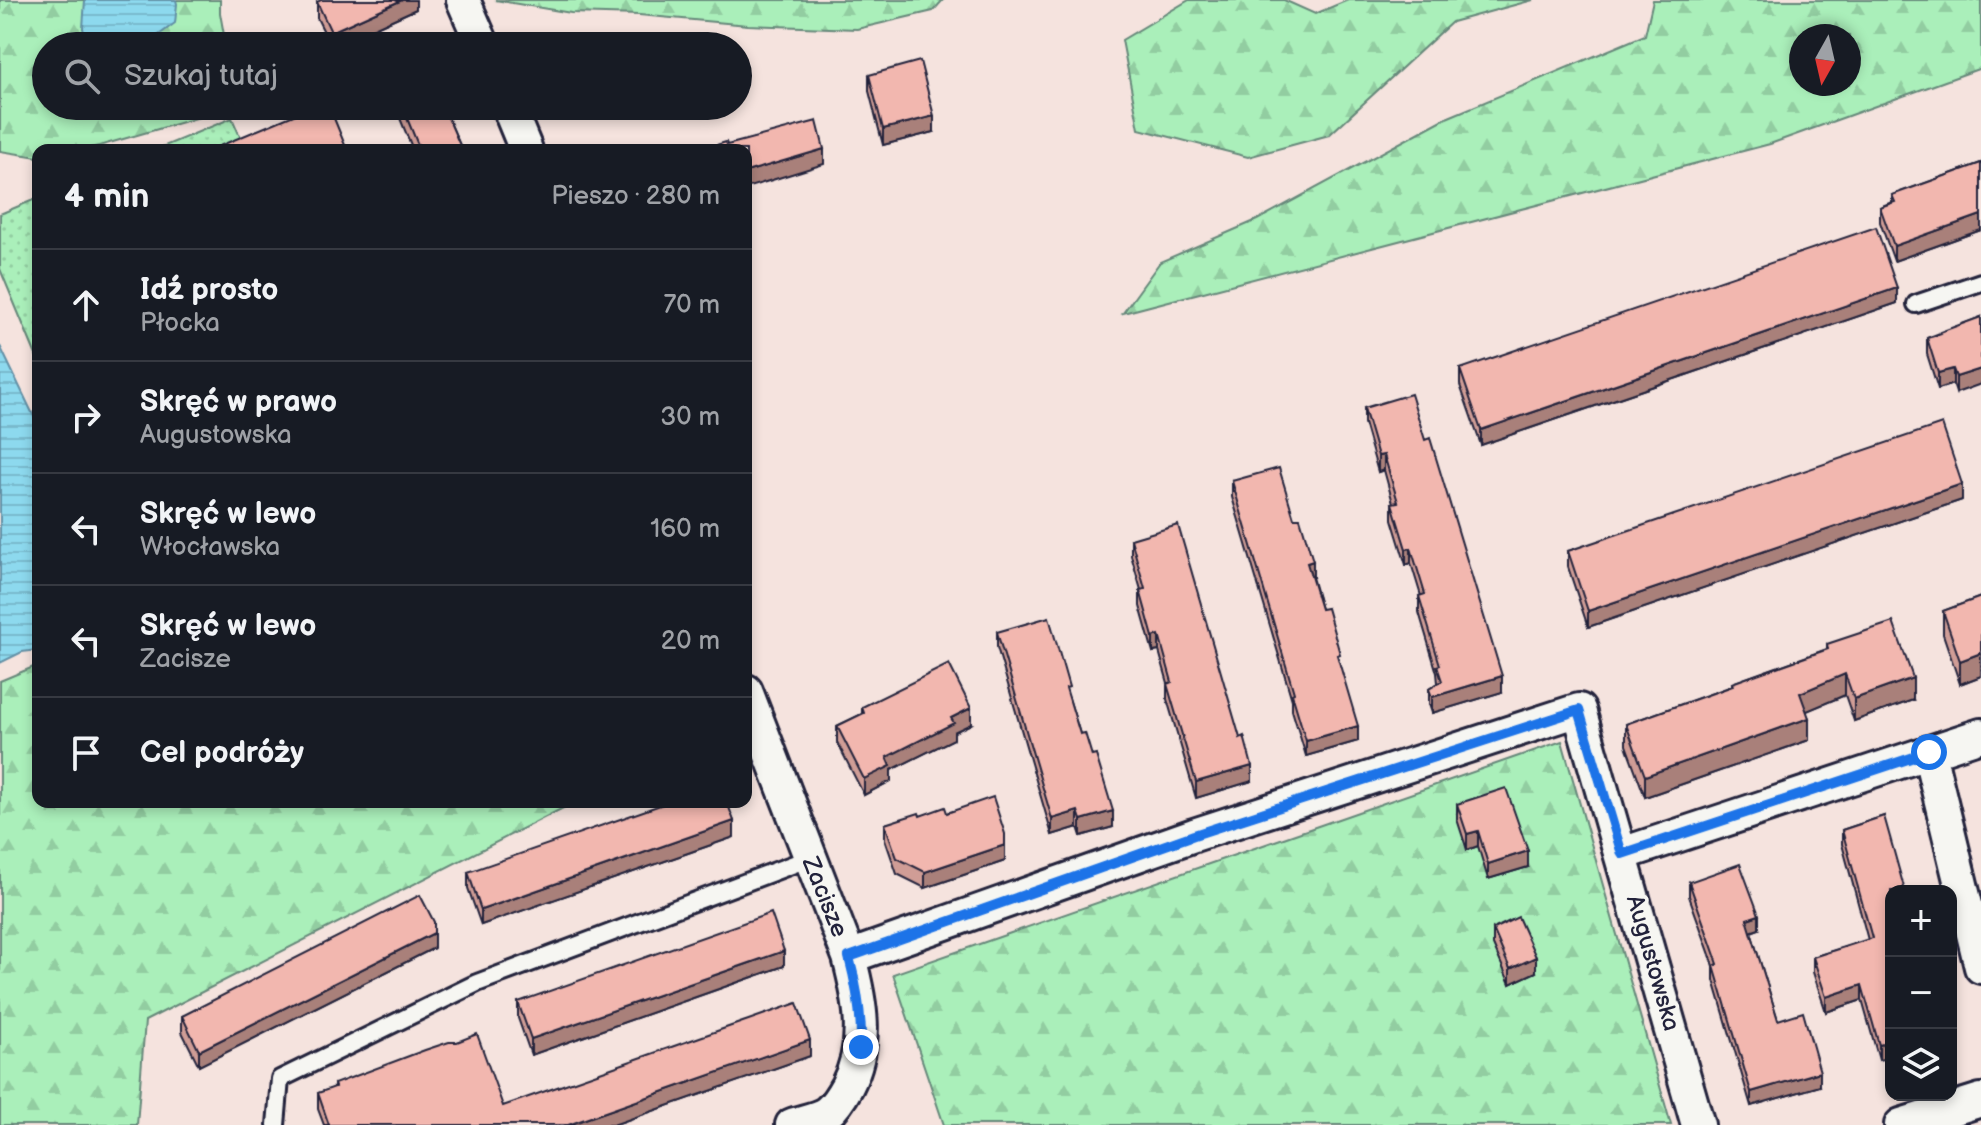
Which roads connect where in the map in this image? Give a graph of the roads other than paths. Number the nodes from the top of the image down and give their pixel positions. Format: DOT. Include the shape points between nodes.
graph roads {
  1 [pos="463,0"];
  2 [pos="477,32"];
  3 [pos="514,120"];
  4 [pos="524,144"];
  5 [pos="1981,282"];
  6 [pos="1916,304"];
  7 [pos="752,707"];
  8 [pos="1981,735"];
  9 [pos="1929,752"];
  10 [pos="1622,854"];
  11 [pos="810,858"];
  12 [pos="849,957"];
  13 [pos="1981,967"];
  14 [pos="1981,1100"];
  15 [pos="276,1125"];
  16 [pos="792,1125"];
  17 [pos="1698,1125"];
  18 [pos="1901,1125"];
  1 -- 2 [label="street"];
  3 -- 4 [label="street"];
  5 -- 6 [label="lane"];
  7 -- 11 [label="street, Zacisze"];
  8 -- 9 [label="street"];
  9 -- 10 [label="street"];
  9 -- 13 [label="street"];
  10 -- 12 [label="street, Augustowska" via="1579,710 1194,835"];
  10 -- 17 [label="street, Augustowska"];
  11 -- 12 [label="street, Zacisze"];
  11 -- 15 [label="lane" via="477,983 280,1079"];
  12 -- 16 [label="street, Zacisze" via="862,1023 854,1071 826,1113"];
  14 -- 18 [label="street"];
}
